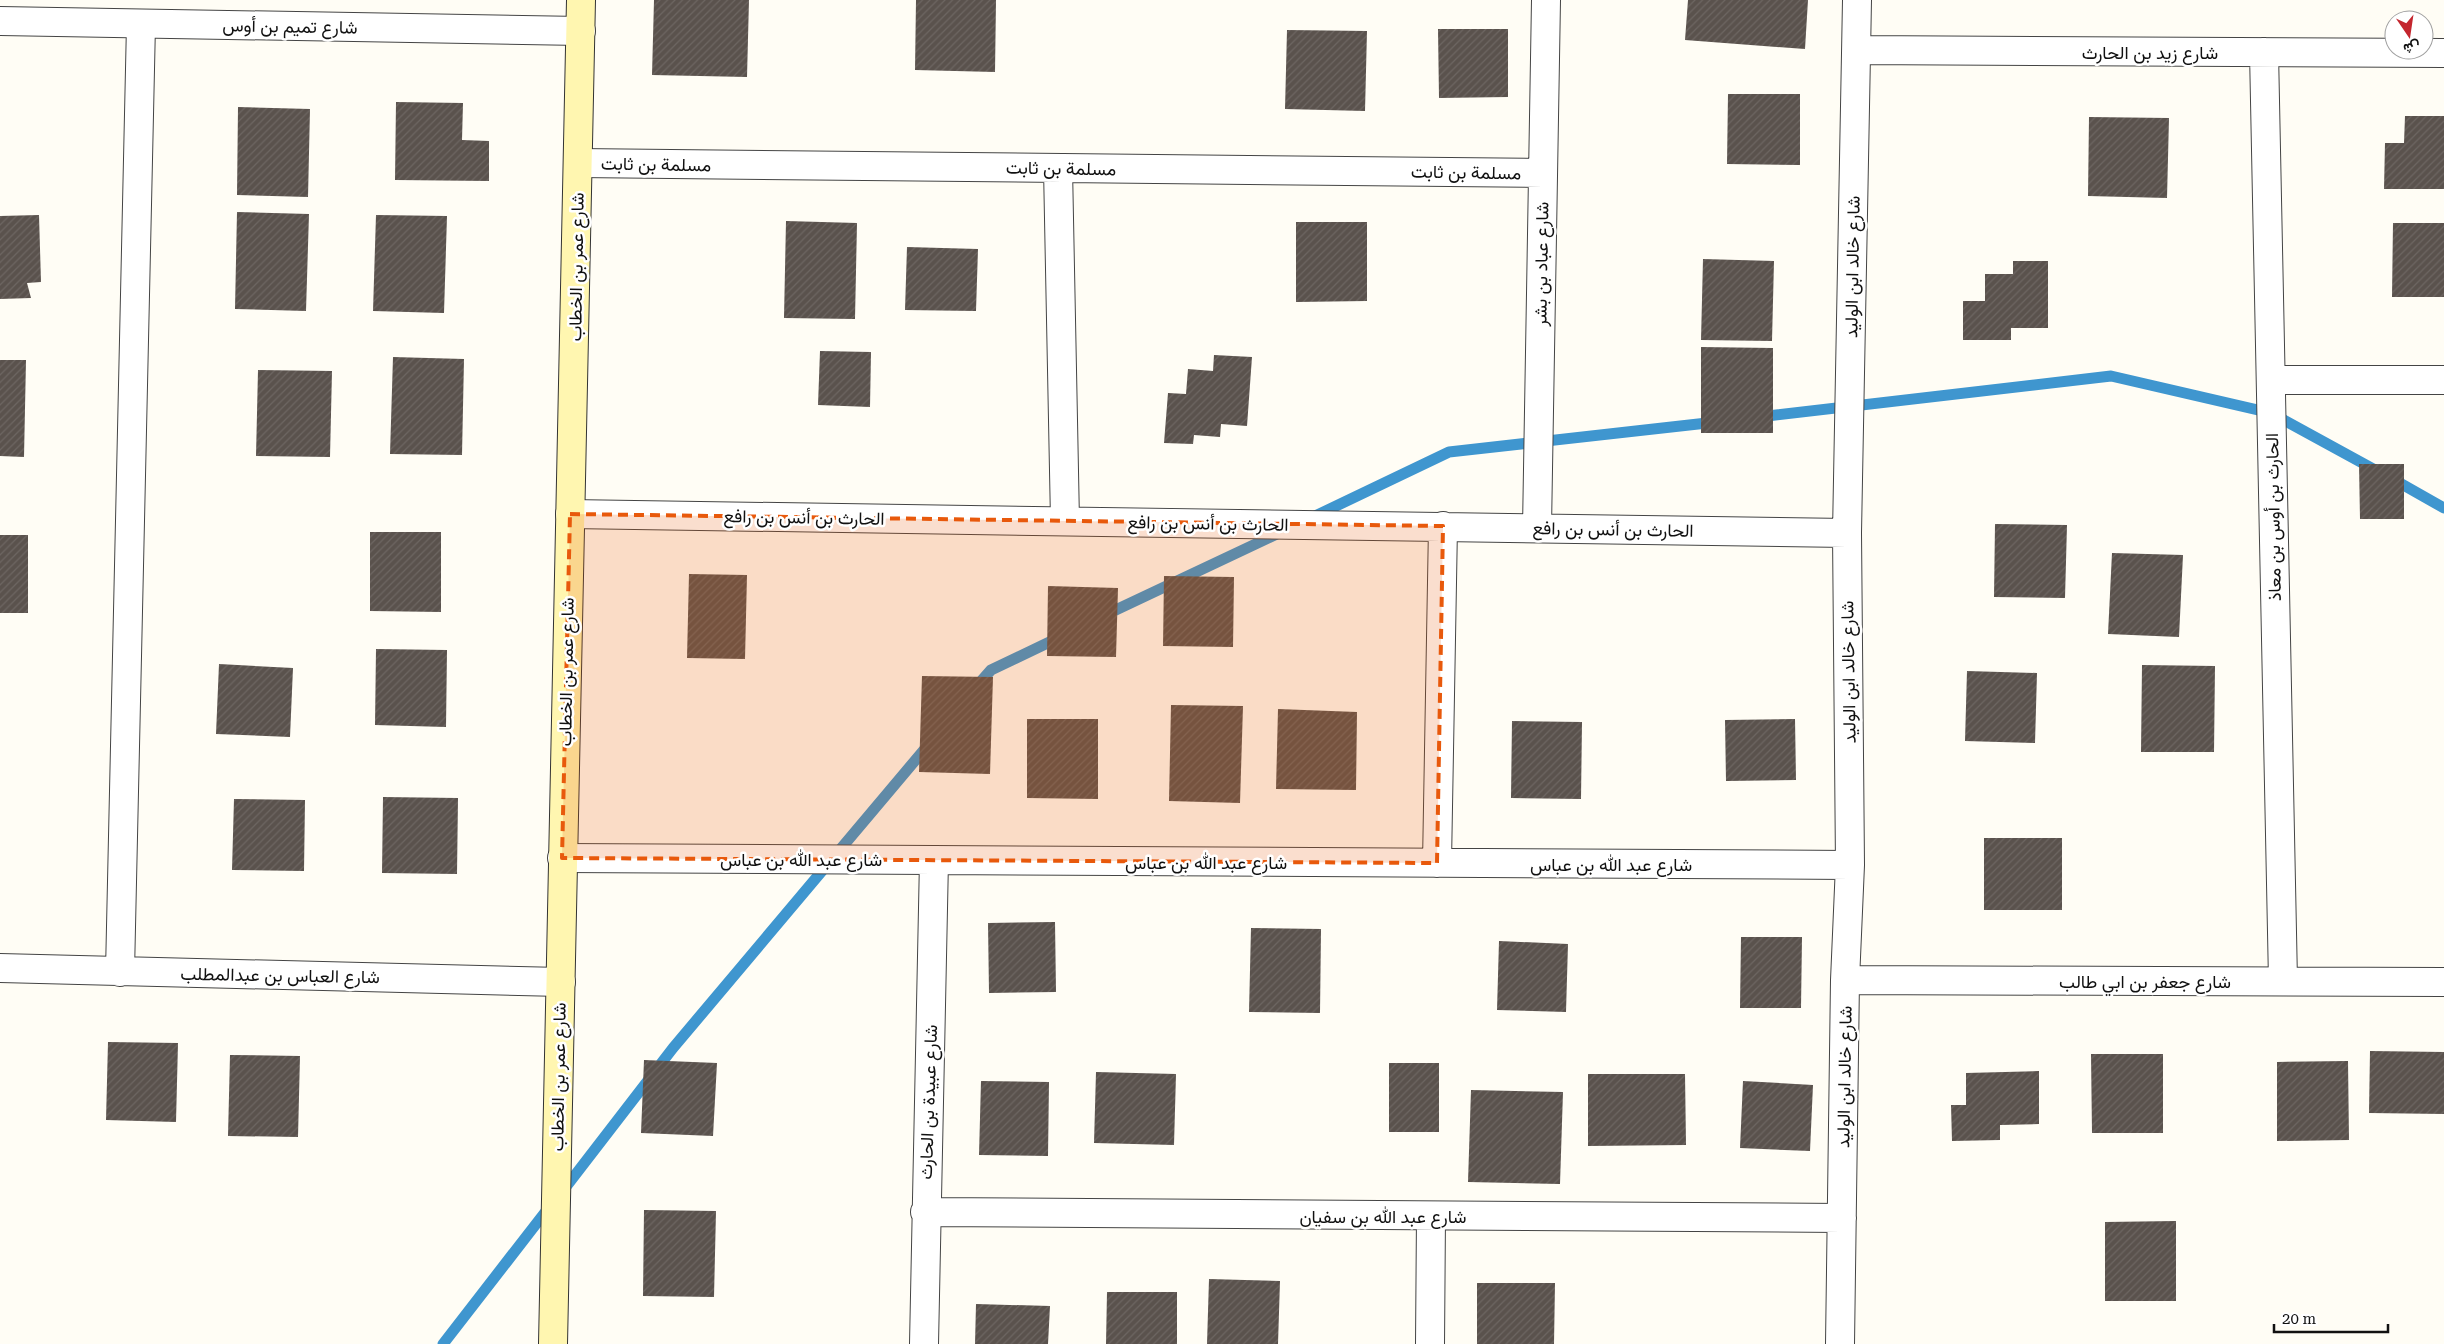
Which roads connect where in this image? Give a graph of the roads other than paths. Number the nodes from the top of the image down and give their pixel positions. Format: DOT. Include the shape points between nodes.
graph roads {
  1 [pos="581,0"];
  2 [pos="1546,0"];
  3 [pos="1857,0"];
  4 [pos="0,21"];
  5 [pos="140,24"];
  6 [pos="581,31"];
  7 [pos="1857,50"];
  8 [pos="2264,52"];
  9 [pos="2444,53"];
  10 [pos="578,163"];
  11 [pos="1058,168"];
  12 [pos="1543,173"];
  13 [pos="2271,380"];
  14 [pos="2444,380"];
  15 [pos="570,514"];
  16 [pos="1065,521"];
  17 [pos="1444,526"];
  18 [pos="1537,528"];
  19 [pos="1847,533"];
  20 [pos="562,858"];
  21 [pos="934,860"];
  22 [pos="1437,863"];
  23 [pos="1850,866"];
  24 [pos="0,968"];
  25 [pos="120,972"];
  26 [pos="1845,980"];
  27 [pos="2283,981"];
  28 [pos="560,982"];
  29 [pos="2444,982"];
  30 [pos="925,1212"];
  31 [pos="1431,1216"];
  32 [pos="1842,1218"];
  33 [pos="553,1344"];
  34 [pos="924,1344"];
  35 [pos="1430,1344"];
  36 [pos="1840,1344"];
  1 -- 6 [label="street, شارع عمر بن الخطاب"];
  2 -- 12 [label="street, شارع عباد بن بشر"];
  3 -- 7 [label="street, شارع خالد ابن الوليد"];
  4 -- 5 [label="street, شارع تميم بن أوس"];
  5 -- 6 [label="street, شارع تميم بن أوس"];
  5 -- 25 [label="street"];
  6 -- 10 [label="street, شارع عمر بن الخطاب"];
  7 -- 8 [label="street, شارع زيد بن الحارث"];
  7 -- 19 [label="street, شارع خالد ابن الوليد"];
  8 -- 9 [label="street, شارع زيد بن الحارث"];
  8 -- 13 [label="street, الحارث بن أوس بن معاذ"];
  10 -- 11 [label="street, مسلمة بن ثابت"];
  10 -- 15 [label="street, شارع عمر بن الخطاب"];
  11 -- 12 [label="street, مسلمة بن ثابت"];
  11 -- 16 [label="street"];
  12 -- 18 [label="street, شارع عباد بن بشر"];
  13 -- 14 [label="street"];
  13 -- 27 [label="street, الحارث بن أوس بن معاذ"];
  15 -- 16 [label="street, الحارث بن أنس بن رافع"];
  15 -- 20 [label="street, شارع عمر بن الخطاب"];
  16 -- 17 [label="street, الحارث بن أنس بن رافع"];
  17 -- 18 [label="street, الحارث بن أنس بن رافع"];
  17 -- 22 [label="street"];
  18 -- 19 [label="street, الحارث بن أنس بن رافع"];
  19 -- 23 [label="street, شارع خالد ابن الوليد"];
  20 -- 21 [label="street, شارع عبد الله بن عباس"];
  20 -- 28 [label="street, شارع عمر بن الخطاب"];
  21 -- 22 [label="street, شارع عبد الله بن عباس"];
  21 -- 30 [label="street, شارع عبيدة بن الحارث"];
  22 -- 23 [label="street, شارع عبد الله بن عباس"];
  23 -- 26 [label="street, شارع خالد ابن الوليد"];
  24 -- 25 [label="street, شارع العباس بن عبدالمطلب"];
  25 -- 28 [label="street, شارع العباس بن عبدالمطلب"];
  26 -- 27 [label="street, شارع جعفر بن ابي طالب"];
  26 -- 32 [label="street, شارع خالد ابن الوليد"];
  27 -- 29 [label="street, شارع جعفر بن ابي طالب"];
  28 -- 33 [label="street, شارع عمر بن الخطاب"];
  30 -- 31 [label="street, شارع عبد الله بن سفيان"];
  30 -- 34 [label="street, شارع عبيدة بن الحارث"];
  31 -- 32 [label="street, شارع عبد الله بن سفيان"];
  31 -- 35 [label="street"];
  32 -- 36 [label="street, شارع خالد ابن الوليد"];
}
